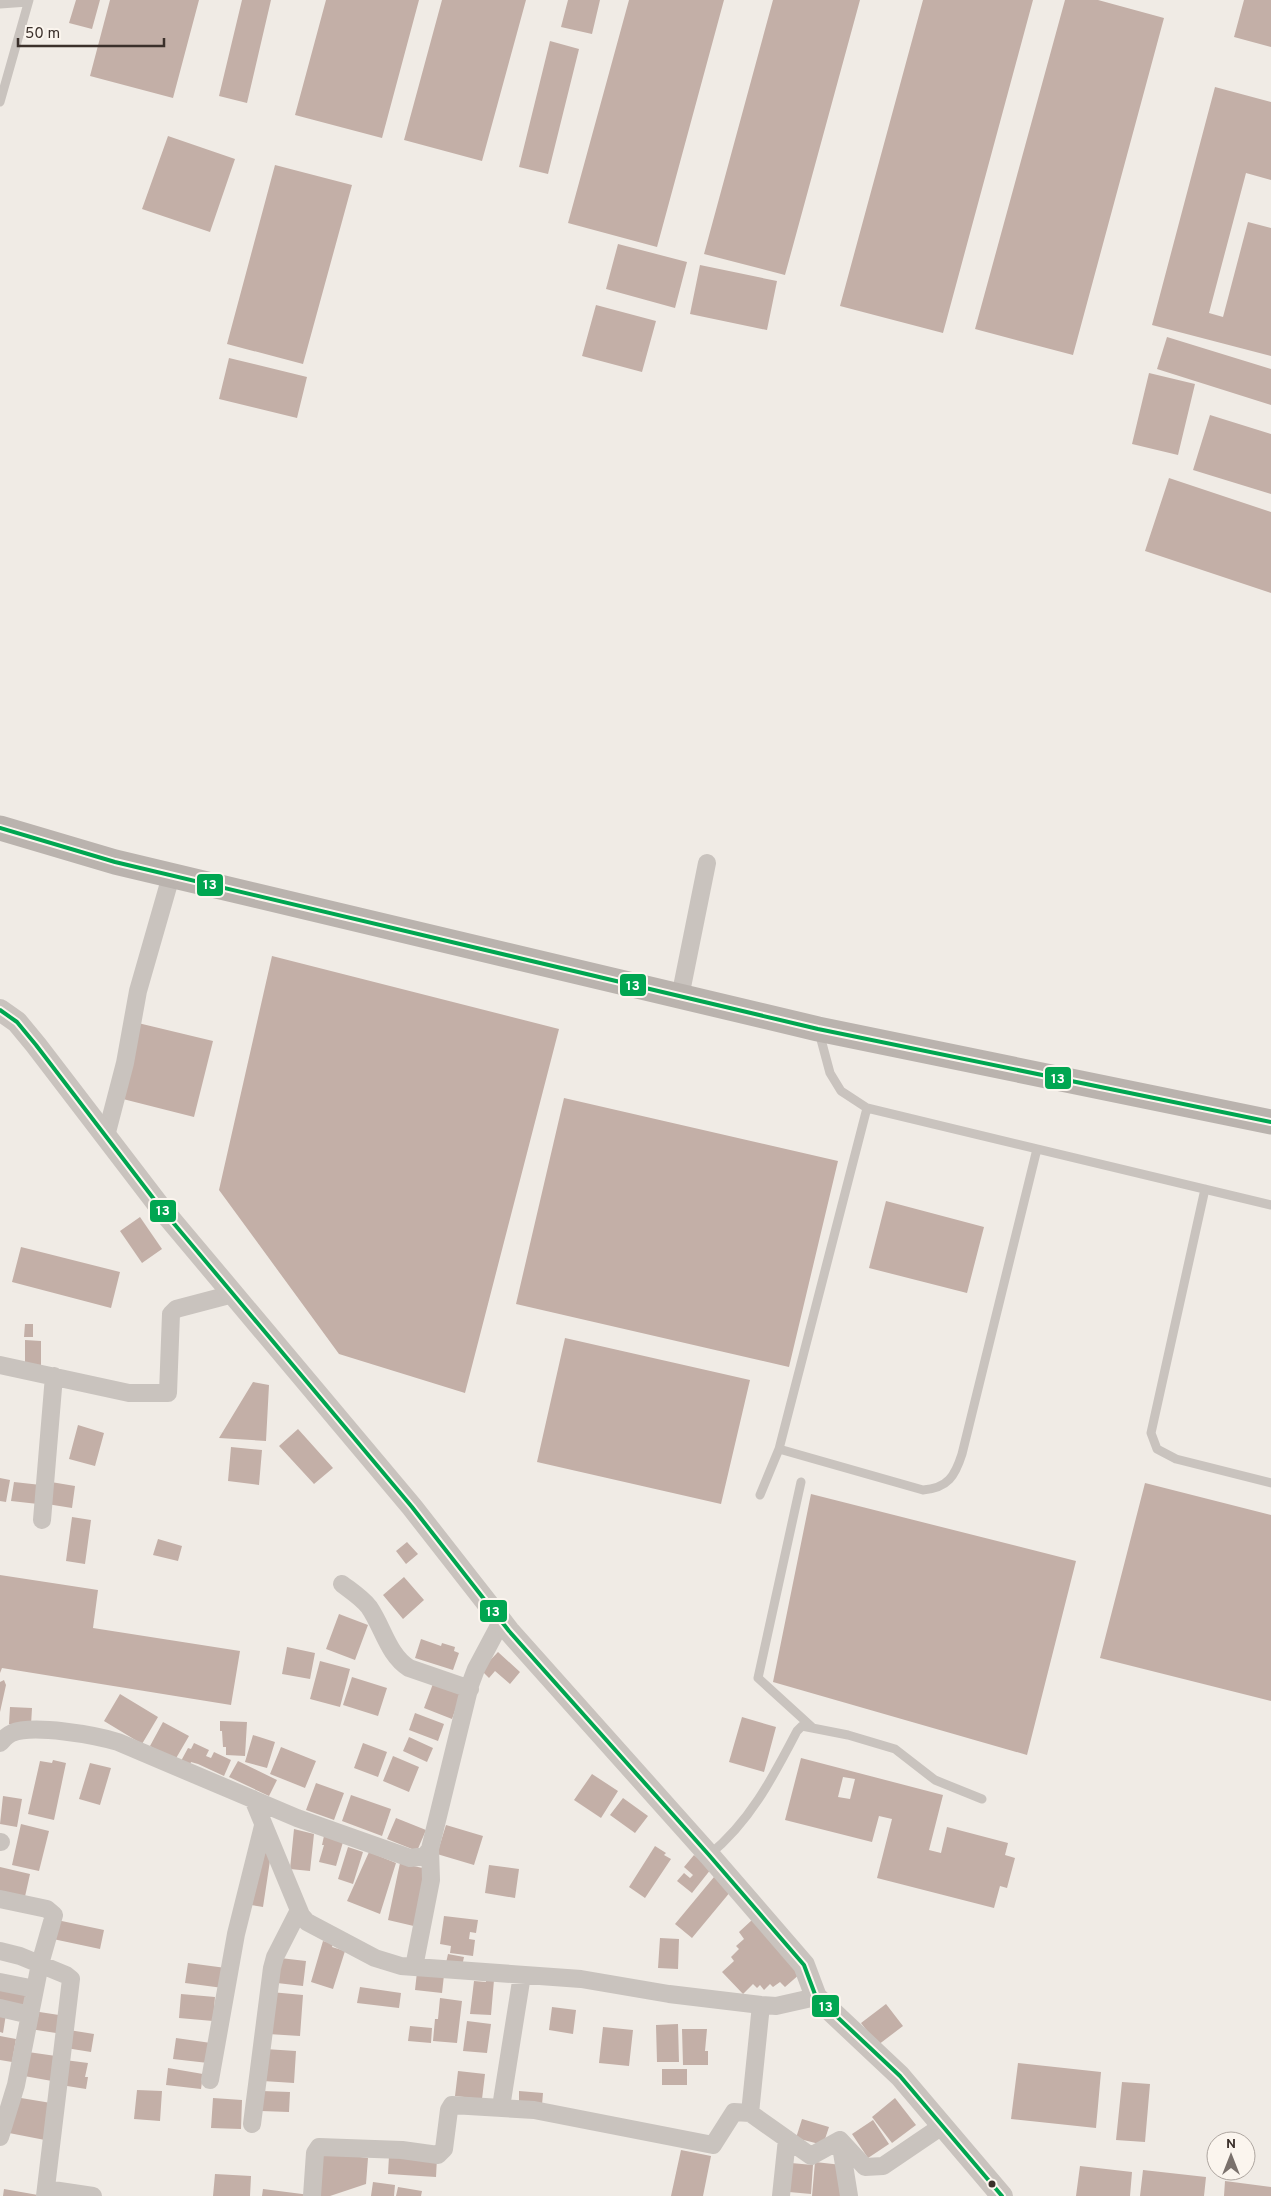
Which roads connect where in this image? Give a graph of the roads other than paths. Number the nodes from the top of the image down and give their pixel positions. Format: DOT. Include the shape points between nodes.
graph roads {
  1 [pos="28,1"];
  2 [pos="0,4"];
  3 [pos="0,102"];
  4 [pos="0,828"];
  5 [pos="707,863"];
  6 [pos="171,876"];
  7 [pos="680,996"];
  8 [pos="0,1010"];
  9 [pos="818,1029"];
  10 [pos="867,1108"];
  11 [pos="1270,1121"];
  12 [pos="106,1136"];
  13 [pos="1037,1149"];
  14 [pos="1205,1189"];
  15 [pos="1271,1205"];
  16 [pos="233,1294"];
  17 [pos="0,1365"];
  18 [pos="54,1376"];
  19 [pos="779,1449"];
  20 [pos="801,1482"];
  21 [pos="1271,1483"];
  22 [pos="760,1495"];
  23 [pos="42,1520"];
  24 [pos="342,1584"];
  25 [pos="501,1622"];
  26 [pos="470,1690"];
  27 [pos="816,1730"];
  28 [pos="0,1743"];
  29 [pos="253,1800"];
  30 [pos="982,1800"];
  31 [pos="263,1826"];
  32 [pos="430,1849"];
  33 [pos="708,1855"];
  34 [pos="0,1899"];
  35 [pos="298,1910"];
  36 [pos="0,1951"];
  37 [pos="40,1964"];
  38 [pos="414,1967"];
  39 [pos="522,1974"];
  40 [pos="0,1982"];
  41 [pos="35,1989"];
  42 [pos="816,1996"];
  43 [pos="761,2005"];
  44 [pos="0,2008"];
  45 [pos="30,2015"];
  46 [pos="210,2080"];
  47 [pos="501,2108"];
  48 [pos="750,2113"];
  49 [pos="252,2124"];
  50 [pos="942,2126"];
  51 [pos="0,2137"];
  52 [pos="787,2139"];
  53 [pos="840,2140"];
  54 [pos="45,2192"];
  55 [pos="998,2195"];
  56 [pos="92,2196"];
  57 [pos="312,2196"];
  58 [pos="781,2196"];
  59 [pos="849,2196"];
  1 -- 2 [label="lane"];
  1 -- 3 [label="lane"];
  4 -- 6 [label="main road"];
  5 -- 7 [label="street"];
  6 -- 7 [label="main road"];
  6 -- 12 [label="street" via="138,991 125,1064"];
  7 -- 9 [label="main road"];
  8 -- 12 [label="street" via="17,1022"];
  9 -- 10 [label="lane" via="830,1073 841,1091"];
  9 -- 11 [label="main road"];
  10 -- 13 [label="lane"];
  10 -- 19 [label="lane"];
  12 -- 16 [label="street"];
  13 -- 14 [label="lane"];
  13 -- 19 [label="lane" via="962,1454 948,1481 936,1489 922,1490"];
  14 -- 15 [label="lane"];
  14 -- 21 [label="lane" via="1151,1433 1157,1449 1176,1460"];
  16 -- 18 [label="street" via="176,1309 171,1314 168,1394 129,1393"];
  16 -- 25 [label="street" via="412,1507"];
  17 -- 18 [label="street"];
  18 -- 23 [label="street"];
  19 -- 22 [label="lane"];
  20 -- 27 [label="lane" via="758,1678"];
  24 -- 26 [label="street" via="368,1607 395,1656 403,1664"];
  25 -- 26 [label="street" via="476,1669"];
  25 -- 33 [label="street"];
  26 -- 32 [label="street"];
  27 -- 30 [label="lane" via="848,1735 895,1749 934,1780"];
  27 -- 33 [label="lane" via="799,1728 747,1817 723,1844"];
  28 -- 29 [label="street" via="8,1735 18,1732 59,1731 96,1735"];
  29 -- 31 [label="street"];
  29 -- 32 [label="street" via="410,1858 425,1856"];
  31 -- 35 [label="street"];
  31 -- 46 [label="street" via="236,1934"];
  32 -- 38 [label="street" via="431,1880"];
  33 -- 42 [label="street" via="804,1966"];
  34 -- 37 [label="street" via="47,1908 54,1915"];
  35 -- 38 [label="street" via="307,1922 375,1958"];
  35 -- 49 [label="street" via="272,1968"];
  36 -- 37 [label="street"];
  37 -- 41 [label="street"];
  37 -- 54 [label="street" via="71,1979"];
  38 -- 39 [label="street"];
  39 -- 43 [label="street" via="581,1979"];
  39 -- 47 [label="street"];
  40 -- 41 [label="street"];
  41 -- 45 [label="street"];
  42 -- 43 [label="street" via="776,2006"];
  42 -- 50 [label="street" via="900,2076"];
  43 -- 48 [label="street"];
  44 -- 45 [label="street"];
  45 -- 51 [label="street" via="16,2085"];
  47 -- 48 [label="street" via="593,2120 713,2145 734,2112"];
  47 -- 57 [label="street" via="452,2105 444,2149 438,2155 402,2150 319,2147 315,2153"];
  48 -- 52 [label="street"];
  50 -- 53 [label="street" via="883,2166 865,2167"];
  50 -- 55 [label="street"];
  52 -- 53 [label="street" via="811,2156"];
  52 -- 58 [label="street"];
  53 -- 59 [label="street"];
  54 -- 56 [label="street"];
}
